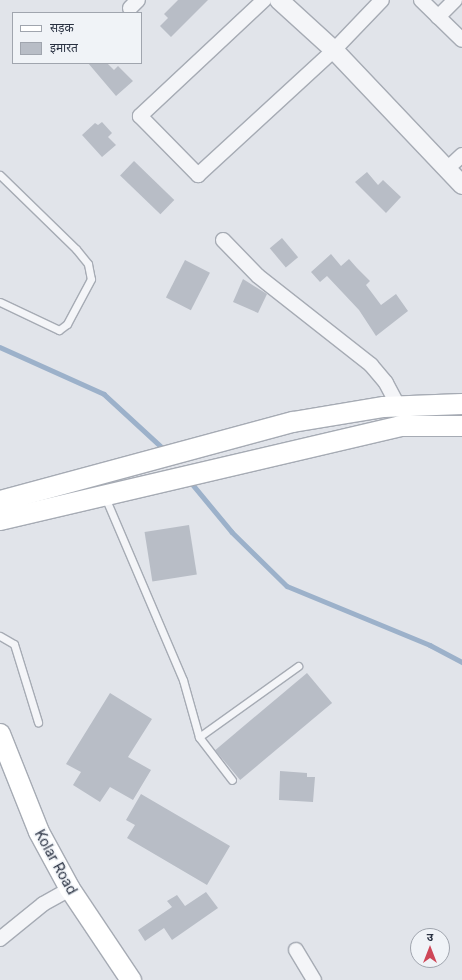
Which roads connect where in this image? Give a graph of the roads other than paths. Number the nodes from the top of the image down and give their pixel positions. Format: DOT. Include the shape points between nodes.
graph roads {
  1 [pos="264,0"];
  2 [pos="279,0"];
  3 [pos="382,0"];
  4 [pos="421,0"];
  5 [pos="455,0"];
  6 [pos="438,17"];
  7 [pos="462,40"];
  8 [pos="334,50"];
  9 [pos="462,155"];
  10 [pos="448,168"];
  11 [pos="0,175"];
  12 [pos="462,185"];
  13 [pos="223,240"];
  14 [pos="0,302"];
  15 [pos="462,404"];
  16 [pos="398,406"];
  17 [pos="462,426"];
  18 [pos="103,493"];
  19 [pos="0,501"];
  20 [pos="0,520"];
  21 [pos="0,636"];
  22 [pos="298,666"];
  23 [pos="38,722"];
  24 [pos="0,734"];
  25 [pos="199,737"];
  26 [pos="232,780"];
  27 [pos="70,889"];
  28 [pos="0,939"];
  29 [pos="296,950"];
  30 [pos="131,980"];
  31 [pos="314,980"];
  1 -- 8 [label="street" via="140,116 195,174 201,174"];
  2 -- 8 [label="street"];
  3 -- 8 [label="street"];
  4 -- 6 [label="street"];
  5 -- 6 [label="street"];
  6 -- 7 [label="street"];
  8 -- 10 [label="street"];
  9 -- 10 [label="street"];
  10 -- 12 [label="street"];
  11 -- 14 [label="lane" via="76,249 88,264 91,279 67,324 59,330"];
  13 -- 16 [label="street" via="258,276 371,365 386,383"];
  15 -- 16 [label="main road"];
  16 -- 19 [label="main road" via="293,422 142,460"];
  17 -- 18 [label="main road" via="400,426"];
  18 -- 20 [label="main road"];
  18 -- 25 [label="lane" via="183,680"];
  21 -- 23 [label="lane" via="14,644"];
  22 -- 25 [label="lane"];
  24 -- 27 [label="main road, Kolar Road" via="39,832"];
  25 -- 26 [label="lane"];
  27 -- 28 [label="street" via="43,904"];
  27 -- 30 [label="main road, Kolar Road"];
  29 -- 31 [label="street"];
}
